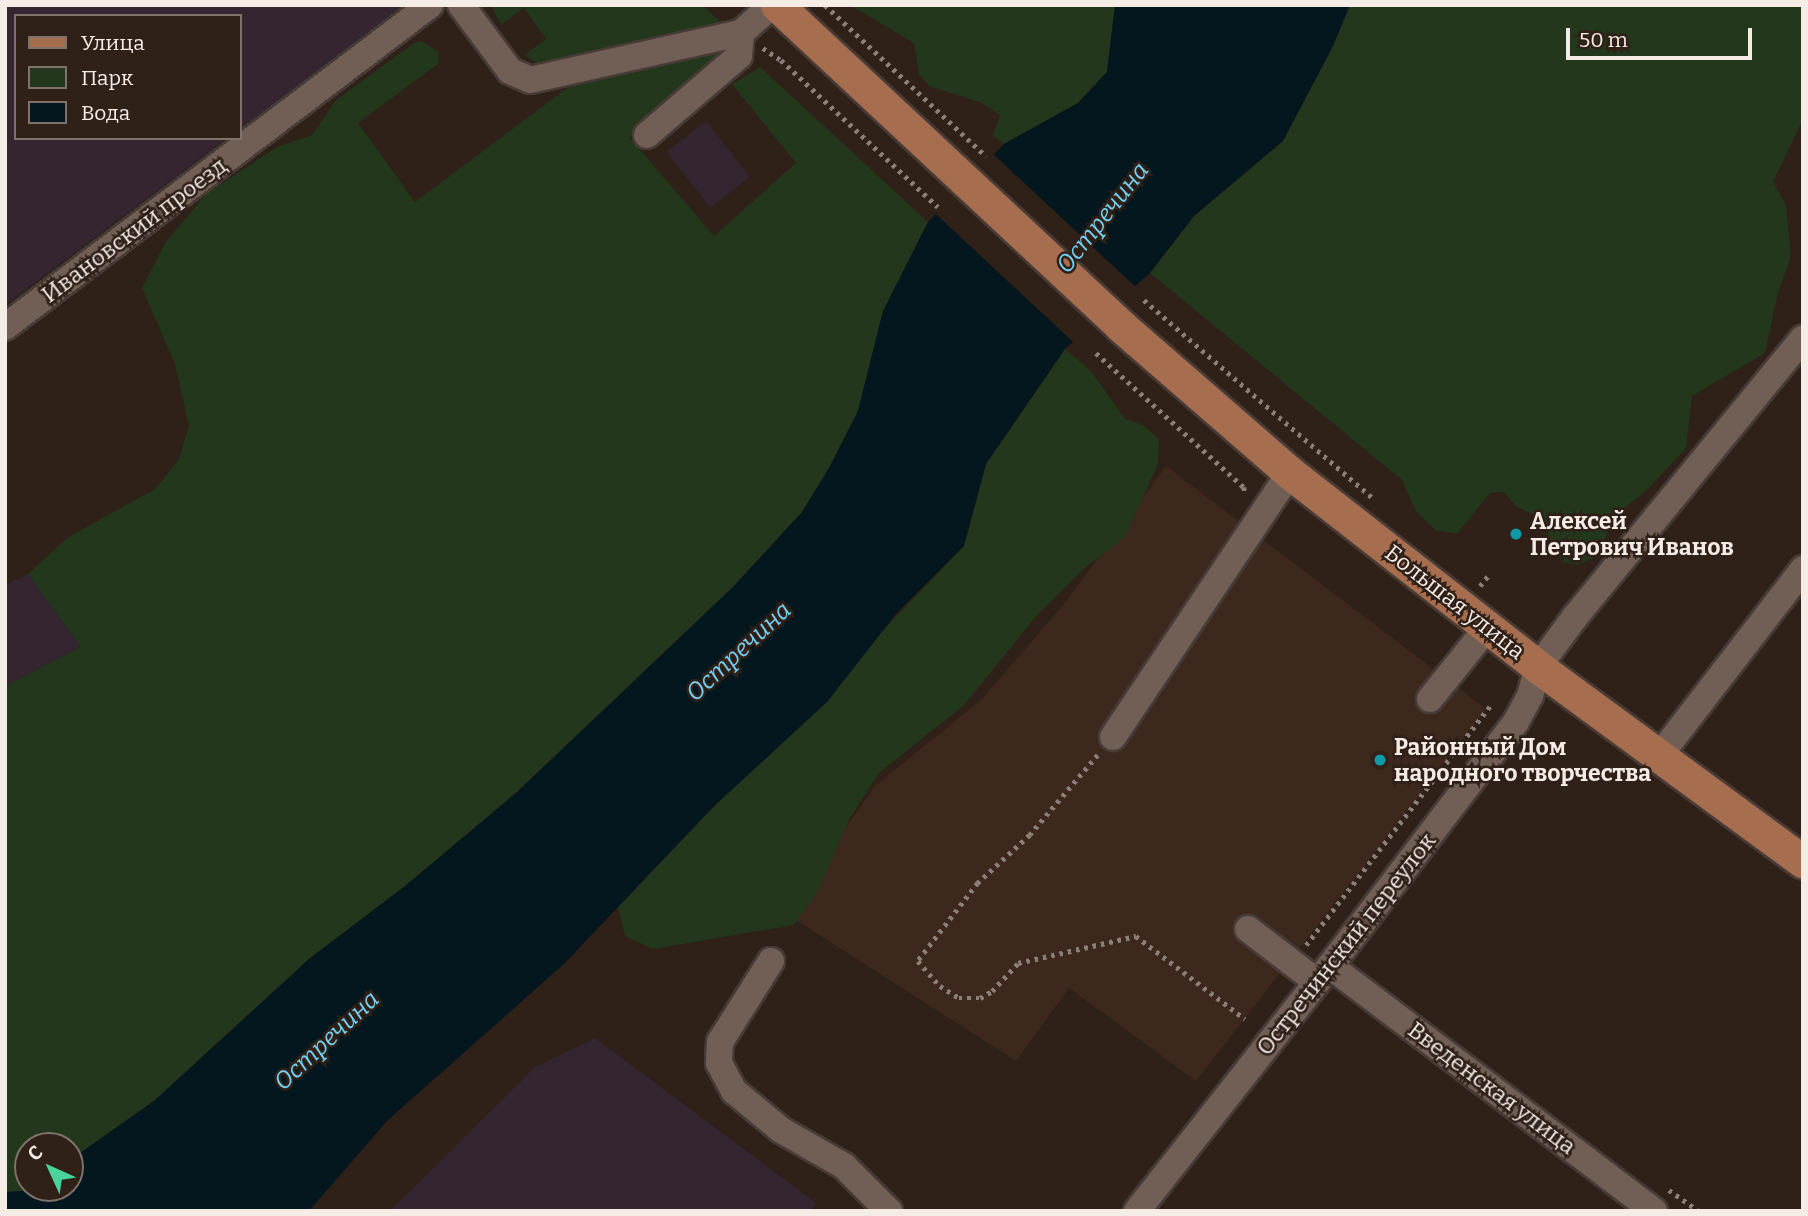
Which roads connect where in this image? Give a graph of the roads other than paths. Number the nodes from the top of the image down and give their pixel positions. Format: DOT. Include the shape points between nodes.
graph roads {
  1 [pos="429,5"];
  2 [pos="461,5"];
  3 [pos="772,5"];
  4 [pos="777,5"];
  5 [pos="741,33"];
  6 [pos="647,135"];
  7 [pos="5,327"];
  8 [pos="1803,338"];
  9 [pos="1290,473"];
  10 [pos="1803,569"];
  11 [pos="1487,628"];
  12 [pos="1538,667"];
  13 [pos="1430,699"];
  14 [pos="1113,737"];
  15 [pos="1660,755"];
  16 [pos="1803,862"];
  17 [pos="1248,929"];
  18 [pos="771,961"];
  19 [pos="1324,974"];
  20 [pos="889,1211"];
  21 [pos="1137,1211"];
  22 [pos="1654,1211"];
  1 -- 7 [label="street, Ивановский проезд"];
  2 -- 5 [label="street" via="510,71 530,80"];
  3 -- 5 [label="street"];
  4 -- 9 [label="main road, Большая улица" via="1121,326"];
  5 -- 6 [label="street" via="739,56"];
  8 -- 12 [label="street"];
  9 -- 11 [label="main road, Большая улица"];
  9 -- 14 [label="street"];
  10 -- 15 [label="street"];
  11 -- 12 [label="main road, Большая улица"];
  11 -- 13 [label="street"];
  12 -- 15 [label="main road, Большая улица"];
  12 -- 19 [label="street, Остречинский переулок" via="1516,722"];
  15 -- 16 [label="main road, Большая улица"];
  17 -- 19 [label="street, Введенская улица" via="1292,963"];
  18 -- 20 [label="street" via="720,1042 719,1063 734,1091 782,1130 844,1166"];
  19 -- 21 [label="street, Остречинский переулок"];
  19 -- 22 [label="street, Введенская улица"];
}
